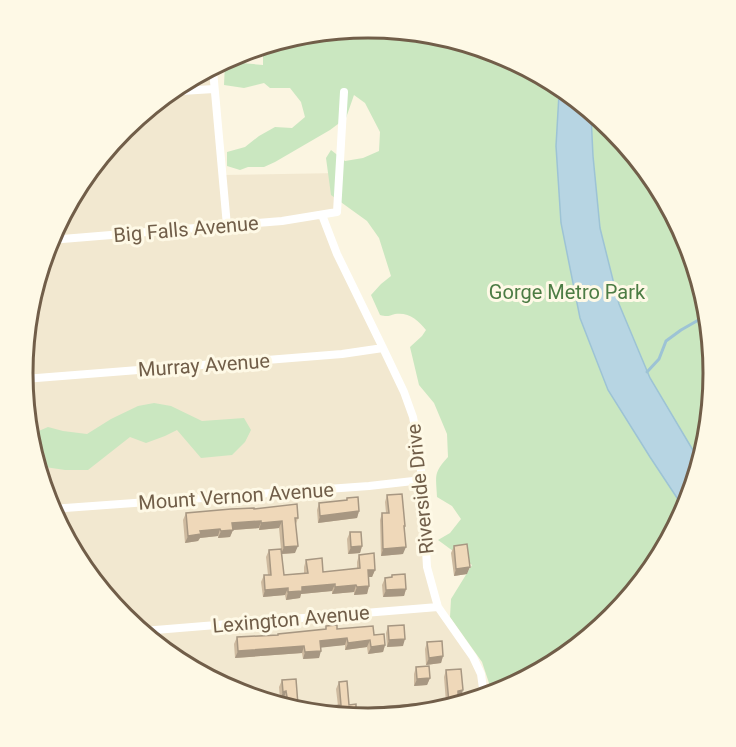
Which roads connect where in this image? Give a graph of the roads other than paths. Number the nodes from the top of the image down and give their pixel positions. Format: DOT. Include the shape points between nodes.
graph roads {
  1 [pos="213,77"];
  2 [pos="214,89"];
  3 [pos="189,91"];
  4 [pos="345,92"];
  5 [pos="322,215"];
  6 [pos="227,226"];
  7 [pos="62,239"];
  8 [pos="383,348"];
  9 [pos="33,378"];
  10 [pos="422,480"];
  11 [pos="62,508"];
  12 [pos="438,607"];
  13 [pos="153,630"];
  14 [pos="483,688"];
  1 -- 2 [label="street"];
  2 -- 3 [label="street"];
  2 -- 6 [label="street"];
  4 -- 5 [label="street" via="337,212"];
  5 -- 6 [label="street, Big Falls Avenue"];
  5 -- 8 [label="street, Riverside Drive"];
  6 -- 7 [label="street, Big Falls Avenue"];
  8 -- 9 [label="street, Murray Avenue"];
  8 -- 10 [label="street, Riverside Drive" via="413,417"];
  10 -- 11 [label="street, Mount Vernon Avenue"];
  10 -- 12 [label="street, Riverside Drive" via="428,567"];
  12 -- 13 [label="street, Lexington Avenue"];
  12 -- 14 [label="street, Riverside Drive" via="474,657"];
}
